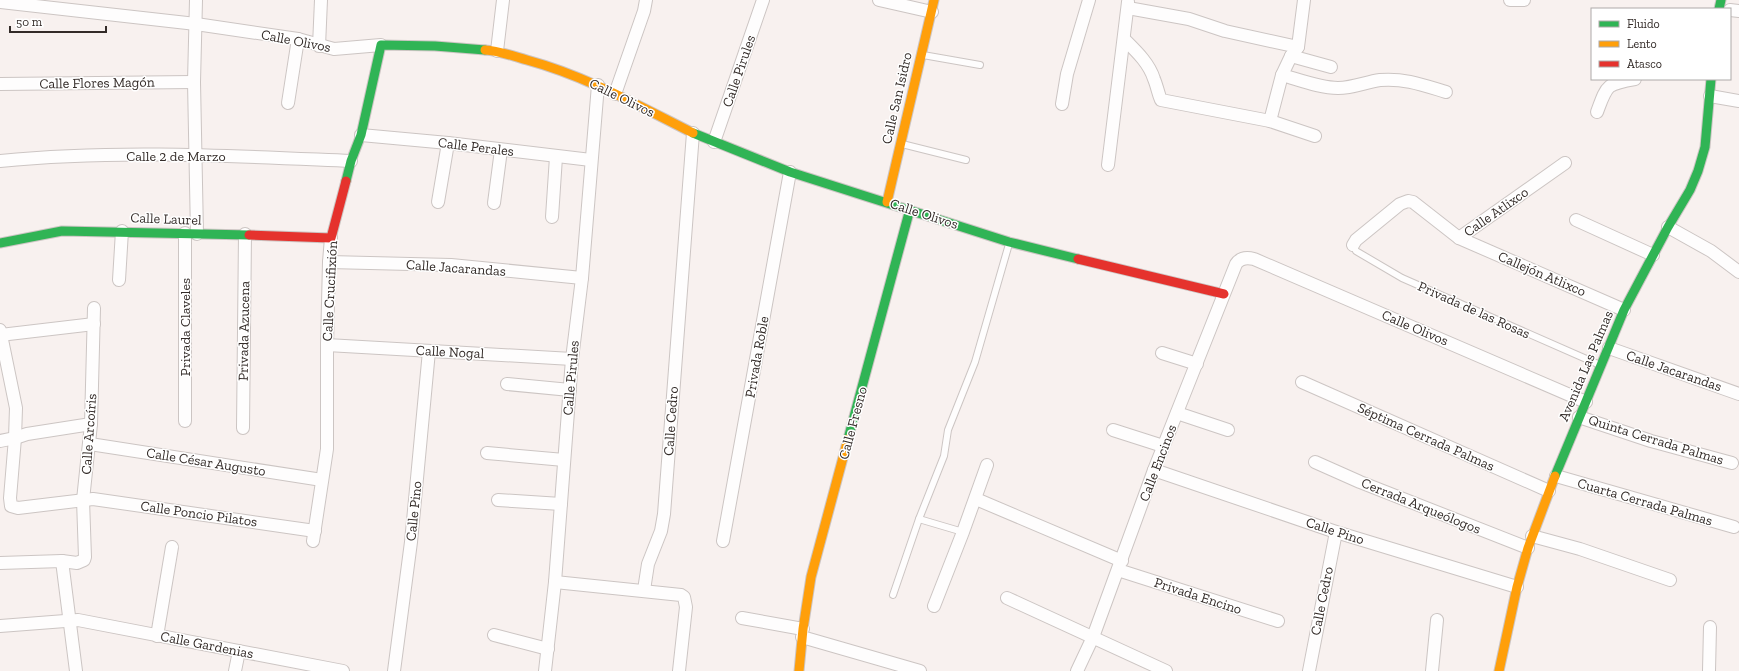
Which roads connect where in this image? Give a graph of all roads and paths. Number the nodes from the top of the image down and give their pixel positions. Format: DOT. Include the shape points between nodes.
graph roads {
  1 [pos="196,0"];
  2 [pos="321,0"];
  3 [pos="503,0"];
  4 [pos="646,0"];
  5 [pos="764,0"];
  6 [pos="879,0"];
  7 [pos="934,0"];
  8 [pos="1089,0"];
  9 [pos="1304,0"];
  10 [pos="1510,0"];
  11 [pos="1524,0"];
  12 [pos="0,2"];
  13 [pos="1128,4"];
  14 [pos="932,12"];
  15 [pos="196,24"];
  16 [pos="298,39"];
  17 [pos="1124,39"];
  18 [pos="381,45"];
  19 [pos="319,46"];
  20 [pos="497,51"];
  21 [pos="1294,52"];
  22 [pos="921,54"];
  23 [pos="980,64"];
  24 [pos="1331,67"];
  25 [pos="1282,75"];
  26 [pos="1629,80"];
  27 [pos="1711,80"];
  28 [pos="194,82"];
  29 [pos="0,84"];
  30 [pos="598,85"];
  31 [pos="1446,92"];
  32 [pos="615,94"];
  33 [pos="1710,96"];
  34 [pos="1739,101"];
  35 [pos="288,103"];
  36 [pos="1062,104"];
  37 [pos="1597,112"];
  38 [pos="1270,121"];
  39 [pos="693,133"];
  40 [pos="361,135"];
  41 [pos="1315,136"];
  42 [pos="714,142"];
  43 [pos="448,143"];
  44 [pos="900,144"];
  45 [pos="501,150"];
  46 [pos="196,154"];
  47 [pos="556,157"];
  48 [pos="591,160"];
  49 [pos="966,160"];
  50 [pos="0,161"];
  51 [pos="351,161"];
  52 [pos="1565,163"];
  53 [pos="1108,165"];
  54 [pos="790,172"];
  55 [pos="438,202"];
  56 [pos="887,202"];
  57 [pos="494,204"];
  58 [pos="910,209"];
  59 [pos="552,217"];
  60 [pos="1576,220"];
  61 [pos="1668,227"];
  62 [pos="122,231"];
  63 [pos="185,232"];
  64 [pos="197,234"];
  65 [pos="245,234"];
  66 [pos="332,238"];
  67 [pos="1459,238"];
  68 [pos="0,242"];
  69 [pos="1009,242"];
  70 [pos="1353,245"];
  71 [pos="1653,255"];
  72 [pos="1243,259"];
  73 [pos="329,262"];
  74 [pos="1739,272"];
  75 [pos="582,278"];
  76 [pos="119,280"];
  77 [pos="1224,294"];
  78 [pos="94,308"];
  79 [pos="1624,310"];
  80 [pos="94,324"];
  81 [pos="0,333"];
  82 [pos="327,345"];
  83 [pos="1609,348"];
  84 [pos="429,351"];
  85 [pos="1162,353"];
  86 [pos="572,359"];
  87 [pos="1197,364"];
  88 [pos="1602,365"];
  89 [pos="1302,382"];
  90 [pos="507,384"];
  91 [pos="570,390"];
  92 [pos="1739,394"];
  93 [pos="1586,402"];
  94 [pos="1178,413"];
  95 [pos="1579,417"];
  96 [pos="185,420"];
  97 [pos="91,424"];
  98 [pos="243,428"];
  99 [pos="1113,430"];
  100 [pos="1228,430"];
  101 [pos="15,438"];
  102 [pos="0,441"];
  103 [pos="90,444"];
  104 [pos="1163,446"];
  105 [pos="487,453"];
  106 [pos="564,460"];
  107 [pos="1315,462"];
  108 [pos="1732,463"];
  109 [pos="987,465"];
  110 [pos="1154,470"];
  111 [pos="1556,476"];
  112 [pos="322,480"];
  113 [pos="1549,491"];
  114 [pos="976,499"];
  115 [pos="83,500"];
  116 [pos="498,500"];
  117 [pos="561,504"];
  118 [pos="919,519"];
  119 [pos="1734,527"];
  120 [pos="963,532"];
  121 [pos="1336,532"];
  122 [pos="314,536"];
  123 [pos="1532,536"];
  124 [pos="723,541"];
  125 [pos="172,546"];
  126 [pos="1528,548"];
  127 [pos="62,561"];
  128 [pos="0,563"];
  129 [pos="1120,565"];
  130 [pos="1670,580"];
  131 [pos="555,582"];
  132 [pos="1516,587"];
  133 [pos="644,590"];
  134 [pos="893,595"];
  135 [pos="1007,598"];
  136 [pos="934,606"];
  137 [pos="742,618"];
  138 [pos="1437,620"];
  139 [pos="71,621"];
  140 [pos="1278,621"];
  141 [pos="0,626"];
  142 [pos="1710,627"];
  143 [pos="802,633"];
  144 [pos="494,635"];
  145 [pos="157,636"];
  146 [pos="1093,637"];
  147 [pos="548,649"];
  148 [pos="239,651"];
  149 [pos="307,667"];
  150 [pos="76,671"];
  151 [pos="235,671"];
  152 [pos="343,671"];
  153 [pos="394,671"];
  154 [pos="545,671"];
  155 [pos="679,671"];
  156 [pos="799,671"];
  157 [pos="920,671"];
  158 [pos="1077,671"];
  159 [pos="1166,671"];
  160 [pos="1309,671"];
  161 [pos="1432,671"];
  162 [pos="1499,671"];
  163 [pos="1709,671"];
  1 -- 15 [label="street"];
  2 -- 19 [label="street"];
  3 -- 20 [label="street"];
  4 -- 32 [label="street"];
  5 -- 42 [label="street, Calle Pirules"];
  6 -- 14 [label="street"];
  7 -- 14 [label="street, Calle San Isidro"];
  8 -- 36 [label="street" via="1067,74"];
  9 -- 21 [label="street"];
  10 -- 11 [label="street"];
  12 -- 15 [label="street, Calle Olivos"];
  13 -- 17 [label="street"];
  13 -- 21 [label="street" via="1190,19"];
  14 -- 22 [label="street, Calle San Isidro"];
  15 -- 16 [label="street, Calle Olivos"];
  15 -- 28 [label="street"];
  16 -- 19 [label="street, Calle Olivos"];
  16 -- 35 [label="street"];
  17 -- 38 [label="street" via="1142,57 1154,79 1161,100"];
  17 -- 53 [label="street"];
  18 -- 19 [label="street, Calle Olivos" via="334,49"];
  18 -- 20 [label="street, Calle Olivos"];
  18 -- 40 [label="street, Calle Crucifixión"];
  20 -- 30 [label="street, Calle Olivos" via="553,67"];
  21 -- 24 [label="street"];
  21 -- 25 [label="street"];
  22 -- 23 [label="lane"];
  22 -- 44 [label="street, Calle San Isidro"];
  25 -- 31 [label="street" via="1325,87 1356,86 1380,80 1412,81"];
  25 -- 38 [label="street"];
  26 -- 37 [label="street" via="1616,82 1605,90"];
  27 -- 33 [label="street, Avenida Las Palmas"];
  28 -- 29 [label="street, Calle Flores Magón"];
  28 -- 46 [label="street"];
  30 -- 32 [label="street, Calle Olivos"];
  30 -- 48 [label="street, Calle Pirules"];
  32 -- 39 [label="street, Calle Olivos"];
  33 -- 34 [label="street"];
  33 -- 61 [label="street, Avenida Las Palmas" via="1705,147 1698,171"];
  38 -- 41 [label="street"];
  39 -- 42 [label="street, Calle Olivos"];
  39 -- 133 [label="street, Calle Cedro" via="664,514 661,531 648,564"];
  40 -- 43 [label="street, Calle Perales"];
  40 -- 51 [label="street, Calle Crucifixión"];
  42 -- 54 [label="street, Calle Olivos"];
  43 -- 45 [label="street, Calle Perales"];
  43 -- 55 [label="street"];
  44 -- 49 [label="lane"];
  44 -- 56 [label="street, Calle San Isidro"];
  45 -- 47 [label="street, Calle Perales"];
  45 -- 57 [label="street"];
  46 -- 50 [label="street, Calle 2 de Marzo" via="48,156"];
  46 -- 51 [label="street, Calle 2 de Marzo"];
  46 -- 64 [label="street"];
  47 -- 48 [label="street, Calle Perales"];
  47 -- 59 [label="street"];
  48 -- 75 [label="street, Calle Pirules"];
  51 -- 66 [label="street, Calle Crucifixión"];
  52 -- 67 [label="street, Calle Atlixco"];
  54 -- 56 [label="street, Calle Olivos"];
  54 -- 124 [label="street, Privada Roble"];
  56 -- 58 [label="street, Calle Olivos"];
  58 -- 69 [label="street, Calle Olivos"];
  58 -- 143 [label="street, Calle Fresno" via="821,540"];
  60 -- 71 [label="street"];
  61 -- 71 [label="street, Avenida Las Palmas"];
  61 -- 74 [label="street" via="1711,250"];
  62 -- 63 [label="street, Calle Laurel"];
  62 -- 68 [label="street, Calle Laurel" via="62,231"];
  62 -- 76 [label="street"];
  63 -- 64 [label="street, Calle Laurel"];
  63 -- 96 [label="street, Privada Claveles"];
  64 -- 65 [label="street, Calle Laurel"];
  65 -- 66 [label="street, Calle Laurel"];
  65 -- 98 [label="street, Privada Azucena"];
  66 -- 73 [label="street, Calle Crucifixión"];
  67 -- 70 [label="street, Calle Atlixco" via="1417,205 1408,201 1400,204"];
  67 -- 79 [label="street, Callejón Atlixco"];
  69 -- 77 [label="street, Calle Olivos"];
  69 -- 118 [label="lane" via="975,362 948,430 944,456"];
  70 -- 88 [label="lane, Privada de las Rosas" via="1356,251 1402,278"];
  71 -- 79 [label="street, Avenida Las Palmas"];
  72 -- 77 [label="street, Calle Encinos" via="1236,264"];
  72 -- 93 [label="street, Calle Olivos" via="1254,259"];
  73 -- 75 [label="street, Calle Jacarandas" via="451,265"];
  73 -- 82 [label="street, Calle Crucifixión"];
  75 -- 86 [label="street, Calle Pirules"];
  77 -- 87 [label="street, Calle Encinos"];
  78 -- 80 [label="street, Calle Arcoíris"];
  79 -- 83 [label="street, Avenida Las Palmas"];
  80 -- 81 [label="street"];
  80 -- 97 [label="street, Calle Arcoíris"];
  81 -- 101 [label="street" via="16,408"];
  82 -- 84 [label="street, Calle Nogal"];
  82 -- 112 [label="street, Calle Crucifixión" via="327,449"];
  83 -- 88 [label="street, Avenida Las Palmas"];
  83 -- 92 [label="street, Calle Jacarandas"];
  84 -- 86 [label="street, Calle Nogal"];
  84 -- 153 [label="street, Calle Pino" via="411,542"];
  85 -- 87 [label="street"];
  86 -- 91 [label="street, Calle Pirules"];
  87 -- 94 [label="street, Calle Encinos"];
  88 -- 93 [label="street, Avenida Las Palmas"];
  89 -- 113 [label="street, Séptima Cerrada Palmas"];
  90 -- 91 [label="street"];
  91 -- 106 [label="street, Calle Pirules"];
  93 -- 95 [label="street, Avenida Las Palmas"];
  94 -- 100 [label="street"];
  94 -- 104 [label="street, Calle Encinos"];
  95 -- 108 [label="street, Quinta Cerrada Palmas"];
  95 -- 111 [label="street, Avenida Las Palmas"];
  97 -- 101 [label="street"];
  97 -- 103 [label="street, Calle Arcoíris"];
  99 -- 104 [label="street"];
  101 -- 102 [label="street"];
  101 -- 115 [label="street, Calle Poncio Pilatos" via="11,506 18,508"];
  103 -- 112 [label="street, Calle César Augusto"];
  103 -- 115 [label="street, Calle Arcoíris"];
  104 -- 110 [label="street, Calle Encinos"];
  105 -- 106 [label="street"];
  106 -- 117 [label="street, Calle Pirules"];
  107 -- 126 [label="street, Cerrada Arqueólogos"];
  109 -- 114 [label="street"];
  110 -- 121 [label="street, Calle Pino"];
  110 -- 129 [label="street, Calle Encinos"];
  111 -- 113 [label="street, Avenida Las Palmas"];
  111 -- 119 [label="street, Cuarta Cerrada Palmas"];
  112 -- 122 [label="street, Calle Crucifixión"];
  113 -- 123 [label="street, Avenida Las Palmas"];
  114 -- 120 [label="street"];
  114 -- 129 [label="street, Privada Encino"];
  115 -- 122 [label="street, Calle Poncio Pilatos" via="100,500"];
  115 -- 127 [label="street, Calle Arcoíris" via="84,560 77,563"];
  116 -- 117 [label="street"];
  117 -- 131 [label="street, Calle Pirules"];
  118 -- 120 [label="lane"];
  118 -- 134 [label="lane"];
  120 -- 136 [label="street"];
  121 -- 132 [label="street, Calle Pino"];
  121 -- 160 [label="street, Calle Cedro"];
  123 -- 126 [label="street, Avenida Las Palmas"];
  123 -- 130 [label="street" via="1580,549"];
  125 -- 145 [label="street"];
  126 -- 132 [label="street, Avenida Las Palmas"];
  127 -- 128 [label="street"];
  127 -- 139 [label="street"];
  129 -- 140 [label="street, Privada Encino"];
  129 -- 146 [label="street, Calle Encinos"];
  131 -- 133 [label="street"];
  131 -- 147 [label="street, Calle Pirules"];
  132 -- 162 [label="street, Avenida Las Palmas"];
  133 -- 155 [label="street" via="684,597 686,607"];
  135 -- 146 [label="street"];
  137 -- 143 [label="street"];
  138 -- 161 [label="street"];
  139 -- 141 [label="street, Calle Gardenias"];
  139 -- 145 [label="street, Calle Gardenias" via="78,620"];
  139 -- 150 [label="street"];
  142 -- 163 [label="street"];
  143 -- 156 [label="street, Calle Fresno"];
  143 -- 157 [label="street"];
  144 -- 147 [label="street"];
  145 -- 148 [label="street, Calle Gardenias"];
  146 -- 158 [label="street, Calle Encinos"];
  146 -- 159 [label="street"];
  147 -- 154 [label="street, Calle Pirules"];
  148 -- 149 [label="street, Calle Gardenias"];
  148 -- 151 [label="street"];
  149 -- 152 [label="street, Calle Gardenias"];
}
